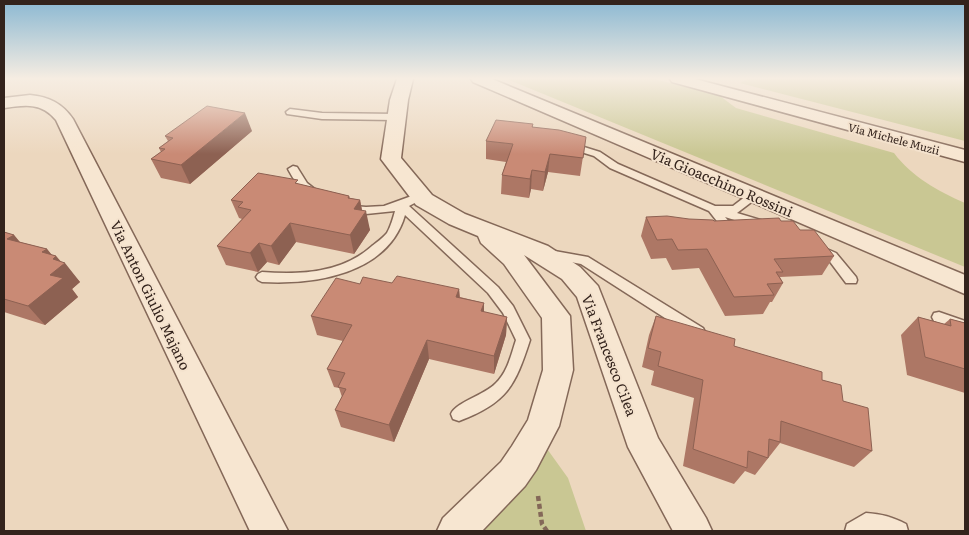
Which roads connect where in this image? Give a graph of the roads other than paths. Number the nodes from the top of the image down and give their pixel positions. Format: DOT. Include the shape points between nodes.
graph roads {
  1 [pos="49,104"];
  2 [pos="398,104"];
  3 [pos="538,104"];
  4 [pos="771,104"];
  5 [pos="290,112"];
  6 [pos="396,117"];
  7 [pos="560,143"];
  8 [pos="965,156"];
  9 [pos="293,170"];
  10 [pos="754,195"];
  11 [pos="420,196"];
  12 [pos="402,206"];
  13 [pos="713,209"];
  14 [pos="478,227"];
  15 [pos="771,228"];
  16 [pos="709,234"];
  17 [pos="810,246"];
  18 [pos="539,252"];
  19 [pos="262,277"];
  20 [pos="851,280"];
  21 [pos="965,285"];
  22 [pos="939,317"];
  23 [pos="965,327"];
  24 [pos="711,339"];
  25 [pos="459,414"];
  26 [pos="269,531"];
  27 [pos="456,531"];
  28 [pos="693,531"];
  29 [pos="854,531"];
  30 [pos="899,531"];
  1 -- 26 [label="street, Via Anton Giulio Majano" via="56,107 64,119"];
  2 -- 6 [label="street, Via Francesco Cilea"];
  3 -- 10 [label="street, Via Gioacchino Rossini"];
  4 -- 8 [label="street, Via Michele Muzii"];
  5 -- 6 [label="lane"];
  6 -- 11 [label="street, Via Francesco Cilea" via="391,159"];
  7 -- 13 [label="lane" via="597,154 614,166"];
  9 -- 12 [label="lane" via="303,185 329,201 368,211"];
  10 -- 13 [label="lane" via="735,210"];
  10 -- 21 [label="street, Via Gioacchino Rossini"];
  11 -- 12 [label="lane"];
  11 -- 14 [label="street, Via Francesco Cilea" via="457,219"];
  12 -- 19 [label="lane" via="393,232 363,261 301,278"];
  12 -- 25 [label="lane" via="493,290 508,310 523,340 505,385"];
  13 -- 15 [label="lane"];
  13 -- 16 [label="lane" via="726,225 723,230"];
  14 -- 18 [label="street, Via Francesco Cilea"];
  14 -- 27 [label="street, Via Francesco Cilea" via="513,258 556,316 558,370 544,426 524,458 513,474"];
  17 -- 20 [label="lane" via="832,256"];
  18 -- 24 [label="lane" via="584,260"];
  18 -- 28 [label="street, Via Francesco Cilea" via="571,273 589,293 645,446"];
  22 -- 23 [label="lane"];
  29 -- 30 [label="lane" via="866,522 884,523"];
}
